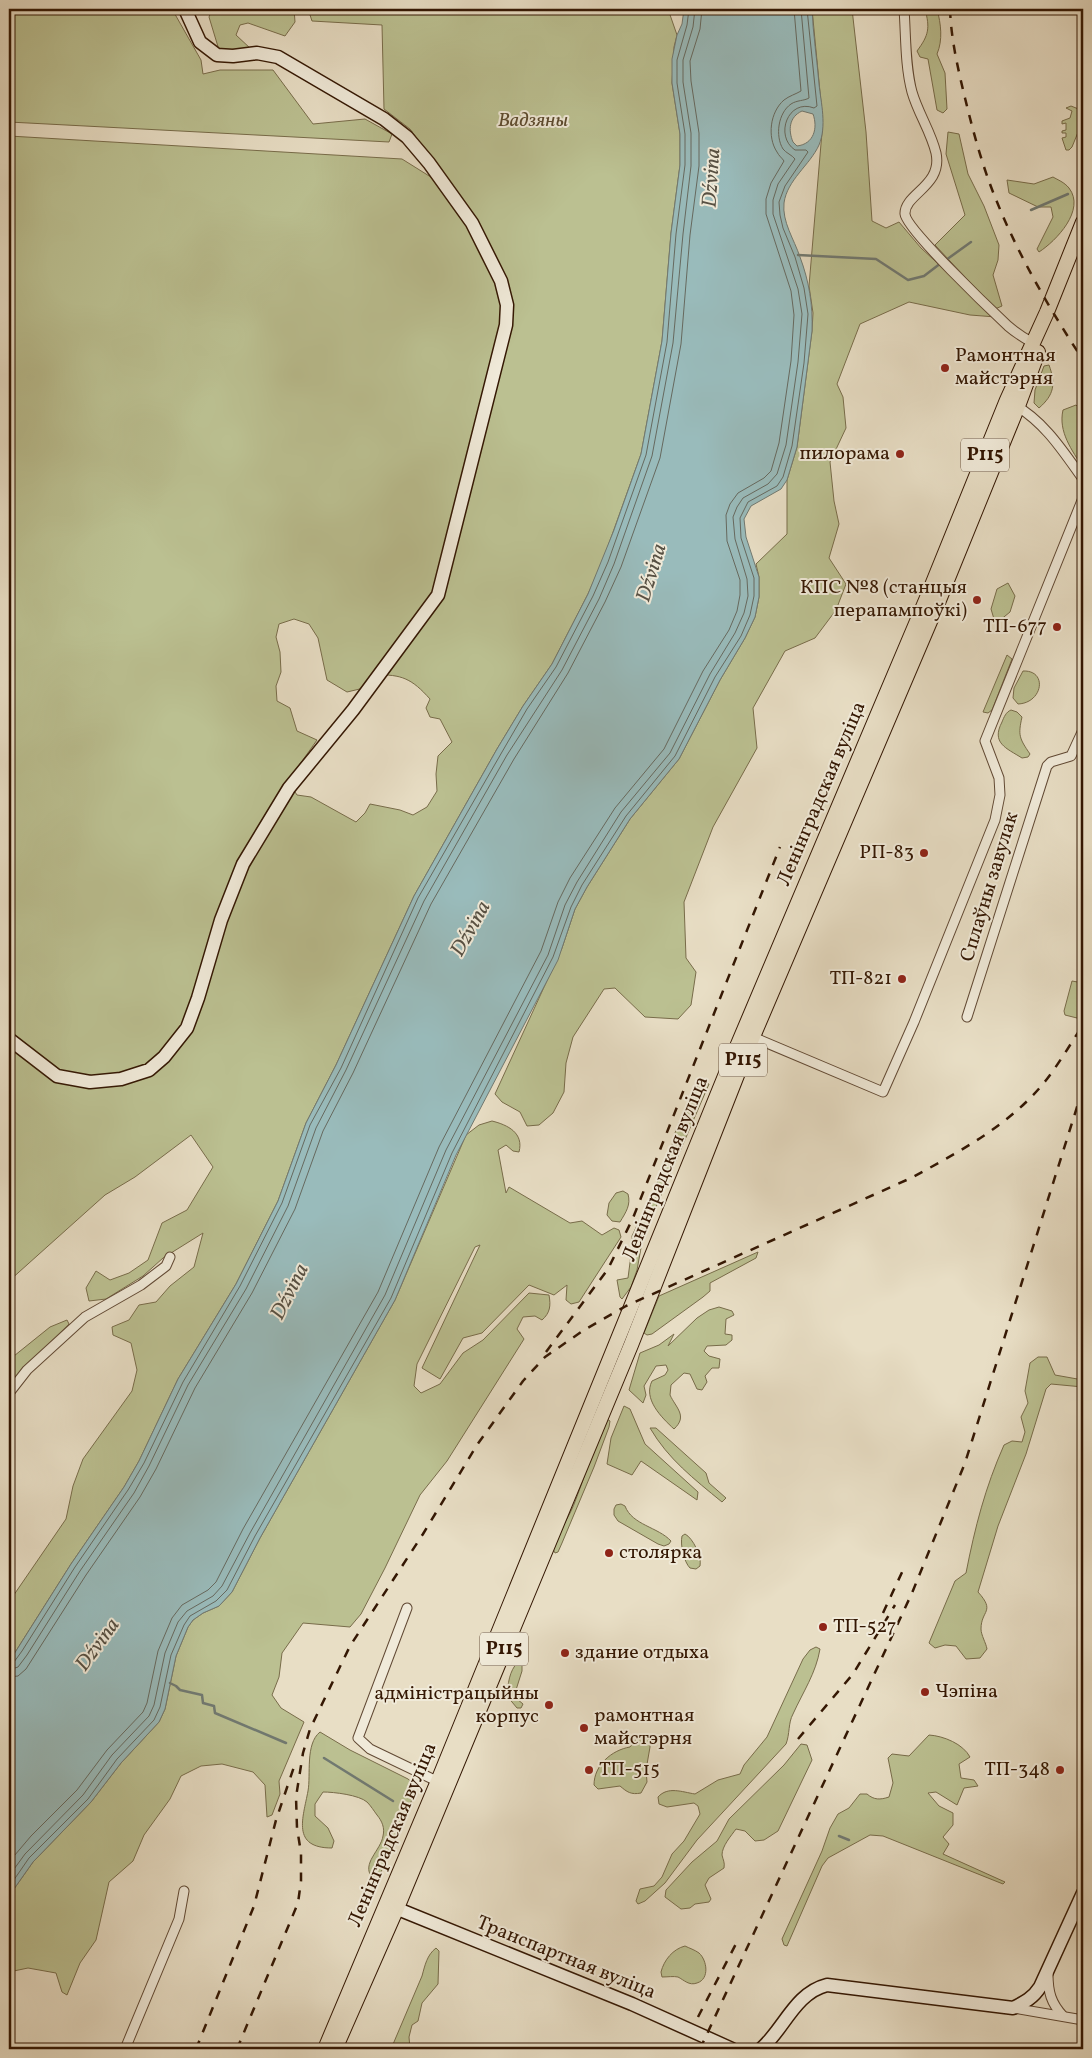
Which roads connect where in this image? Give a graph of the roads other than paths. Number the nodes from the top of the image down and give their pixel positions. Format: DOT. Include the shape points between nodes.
graph roads {
  1 [pos="185,9"];
  2 [pos="904,9"];
  3 [pos="1083,222"];
  4 [pos="1083,246"];
  5 [pos="1033,343"];
  6 [pos="1012,403"];
  7 [pos="1083,479"];
  8 [pos="1083,498"];
  9 [pos="1083,730"];
  10 [pos="967,1018"];
  11 [pos="748,1035"];
  12 [pos="9,1039"];
  13 [pos="170,1257"];
  14 [pos="599,1383"];
  15 [pos="611,1390"];
  16 [pos="9,1393"];
  17 [pos="407,1608"];
  18 [pos="503,1637"];
  19 [pos="443,1784"];
  20 [pos="184,1891"];
  21 [pos="1083,1893"];
  22 [pos="392,1906"];
  23 [pos="1048,1970"];
  24 [pos="1013,2008"];
  25 [pos="1063,2017"];
  26 [pos="1083,2020"];
  27 [pos="125,2049"];
  28 [pos="325,2049"];
  29 [pos="336,2049"];
  30 [pos="732,2049"];
  31 [pos="761,2049"];
  1 -- 12 [label="street" via="200,42 217,55 258,53 278,57 351,98 407,136 472,223 501,281 507,306 506,325 438,595 353,710 288,788 243,864 221,920 187,1028 149,1070 121,1079 90,1082 57,1076"];
  2 -- 5 [label="street" via="911,90 936,152 937,166 931,179 907,206 905,214 914,232 935,254 1009,327"];
  3 -- 5 [label="main road, Ленінградская вуліца / Р115"];
  4 -- 6 [label="main road, Ленінградская вуліца / Р115"];
  5 -- 6 [label="main road, Ленінградская вуліца / Р115"];
  6 -- 7 [label="street" via="1028,412 1057,443"];
  6 -- 11 [label="main road, Ленінградская вуліца / Р115"];
  8 -- 11 [label="street" via="985,741 999,778 1000,795 995,820 883,1092"];
  9 -- 10 [label="street, Сплаўны завулак" via="1070,756 1046,766"];
  11 -- 14 [label="main road, Ленінградская вуліца / Р115"];
  11 -- 15 [label="main road, Ленінградская вуліца / Р115"];
  13 -- 16 [label="street" via="166,1266 141,1285 85,1317 27,1370"];
  14 -- 15 [label="street"];
  14 -- 18 [label="main road, Ленінградская вуліца / Р115"];
  15 -- 18 [label="main road, Ленінградская вуліца / Р115"];
  17 -- 19 [label="street" via="358,1738 370,1749"];
  18 -- 19 [label="main road, Ленінградская вуліца / Р115"];
  19 -- 22 [label="main road, Ленінградская вуліца / Р115"];
  20 -- 27 [label="street" via="179,1919"];
  21 -- 23 [label="street"];
  22 -- 28 [label="main road, Ленінградская вуліца / Р115"];
  22 -- 29 [label="main road, Ленінградская вуліца / Р115"];
  22 -- 30 [label="street, Транспартная вуліца" via="632,2004"];
  23 -- 24 [label="street" via="1033,1997"];
  23 -- 25 [label="street" via="1050,1997"];
  24 -- 25 [label="street"];
  24 -- 31 [label="street" via="827,1985 816,1989 798,2004"];
  25 -- 26 [label="street"];
}
